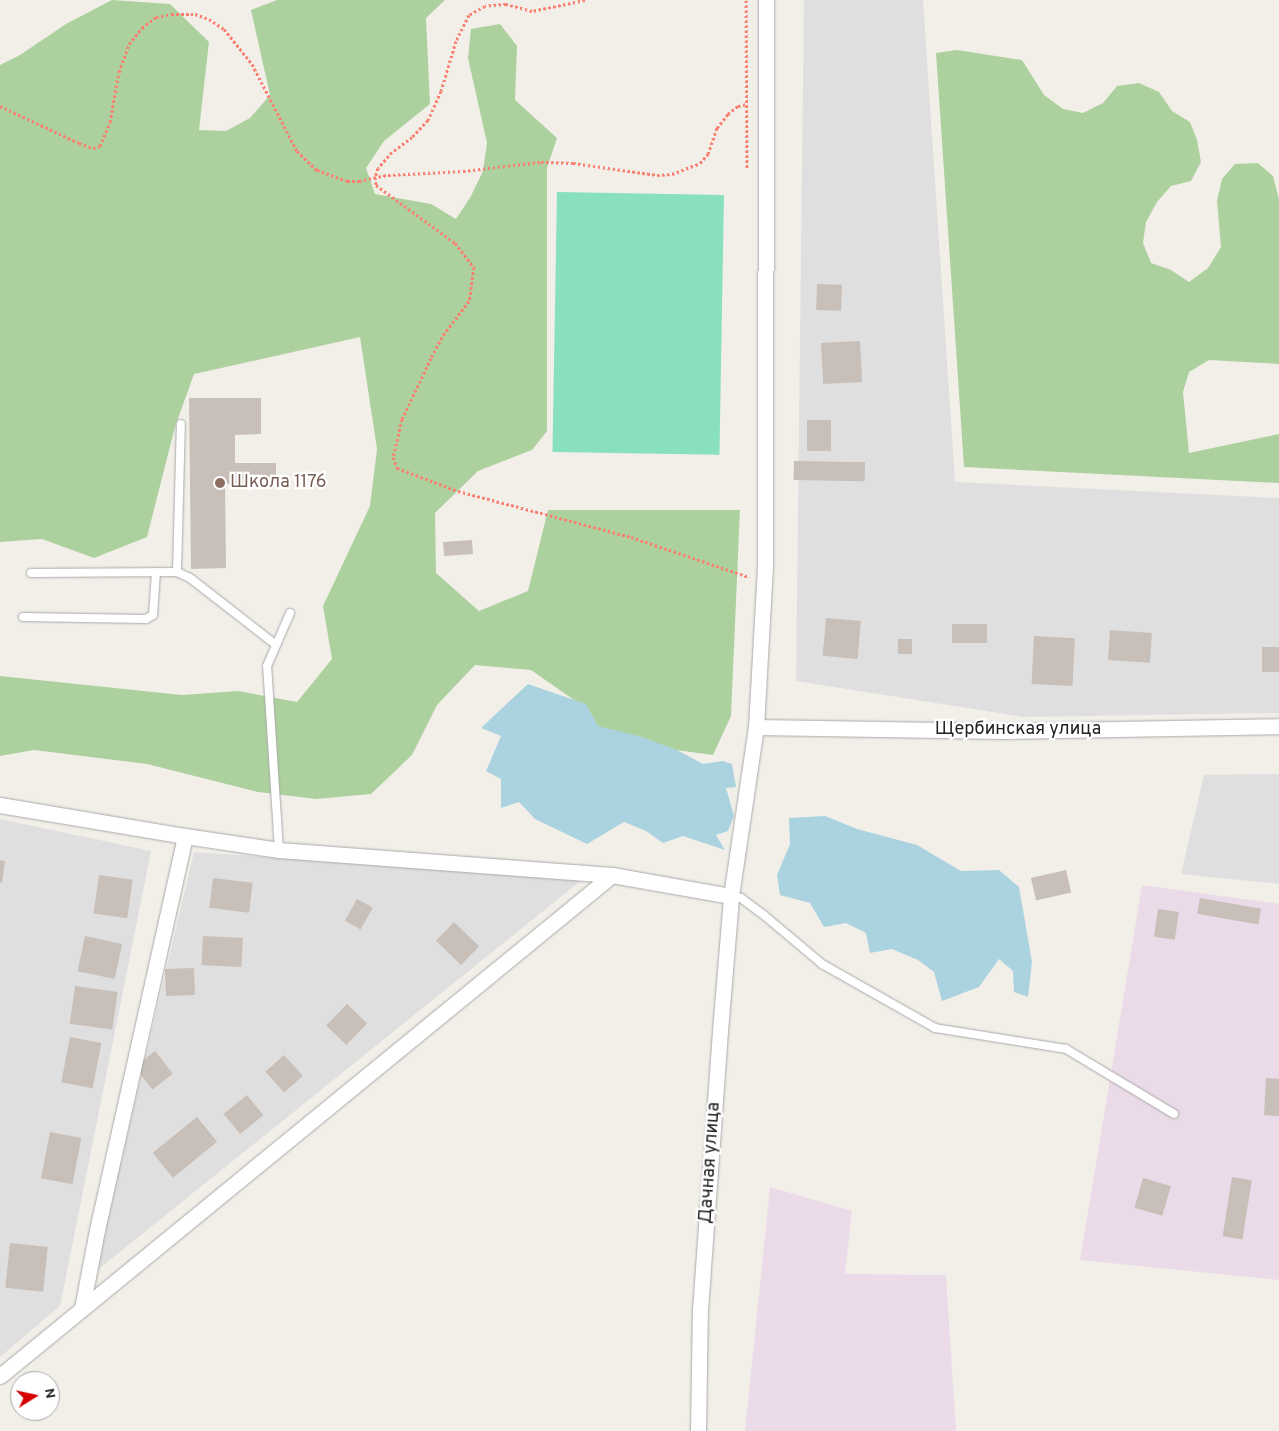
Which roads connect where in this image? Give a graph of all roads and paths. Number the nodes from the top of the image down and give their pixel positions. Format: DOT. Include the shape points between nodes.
graph roads {
  1 [pos="584,0"];
  2 [pos="766,0"];
  3 [pos="747,104"];
  4 [pos="0,106"];
  5 [pos="375,178"];
  6 [pos="181,424"];
  7 [pos="156,572"];
  8 [pos="177,572"];
  9 [pos="31,573"];
  10 [pos="750,577"];
  11 [pos="290,613"];
  12 [pos="23,617"];
  13 [pos="276,645"];
  14 [pos="1279,726"];
  15 [pos="756,727"];
  16 [pos="0,805"];
  17 [pos="185,836"];
  18 [pos="279,850"];
  19 [pos="612,875"];
  20 [pos="732,896"];
  21 [pos="1174,1114"];
  22 [pos="82,1308"];
  23 [pos="0,1376"];
  24 [pos="698,1431"];
  1 -- 5 [label="path" via="532,11 506,4 485,6 469,15 456,40 441,91 428,120 392,152 378,168"];
  2 -- 15 [label="street, Дачная улица" via="765,567"];
  3 -- 5 [label="path" via="728,114 717,128 708,154 700,163 672,174 541,162"];
  4 -- 5 [label="path" via="79,143 93,148 100,146 110,122 129,44 156,17 195,14 224,29 252,64 296,151 317,170 347,182"];
  5 -- 10 [label="path" via="376,184 454,243 474,267 469,301 442,336 402,419 393,457 397,468 458,491 632,537"];
  6 -- 8 [label="lane"];
  7 -- 8 [label="lane"];
  7 -- 9 [label="lane"];
  7 -- 12 [label="lane" via="153,614 146,619"];
  8 -- 13 [label="lane" via="190,578"];
  11 -- 13 [label="lane"];
  13 -- 18 [label="lane" via="267,666"];
  14 -- 15 [label="street, Щербинская улица" via="1004,731"];
  15 -- 20 [label="street, Дачная улица"];
  16 -- 17 [label="street"];
  17 -- 18 [label="street"];
  17 -- 22 [label="street"];
  18 -- 19 [label="street"];
  19 -- 20 [label="street"];
  19 -- 22 [label="street"];
  20 -- 21 [label="lane" via="741,898 765,916 822,964 935,1028 1066,1049"];
  20 -- 24 [label="street, Дачная улица" via="700,1310"];
  22 -- 23 [label="street"];
}
